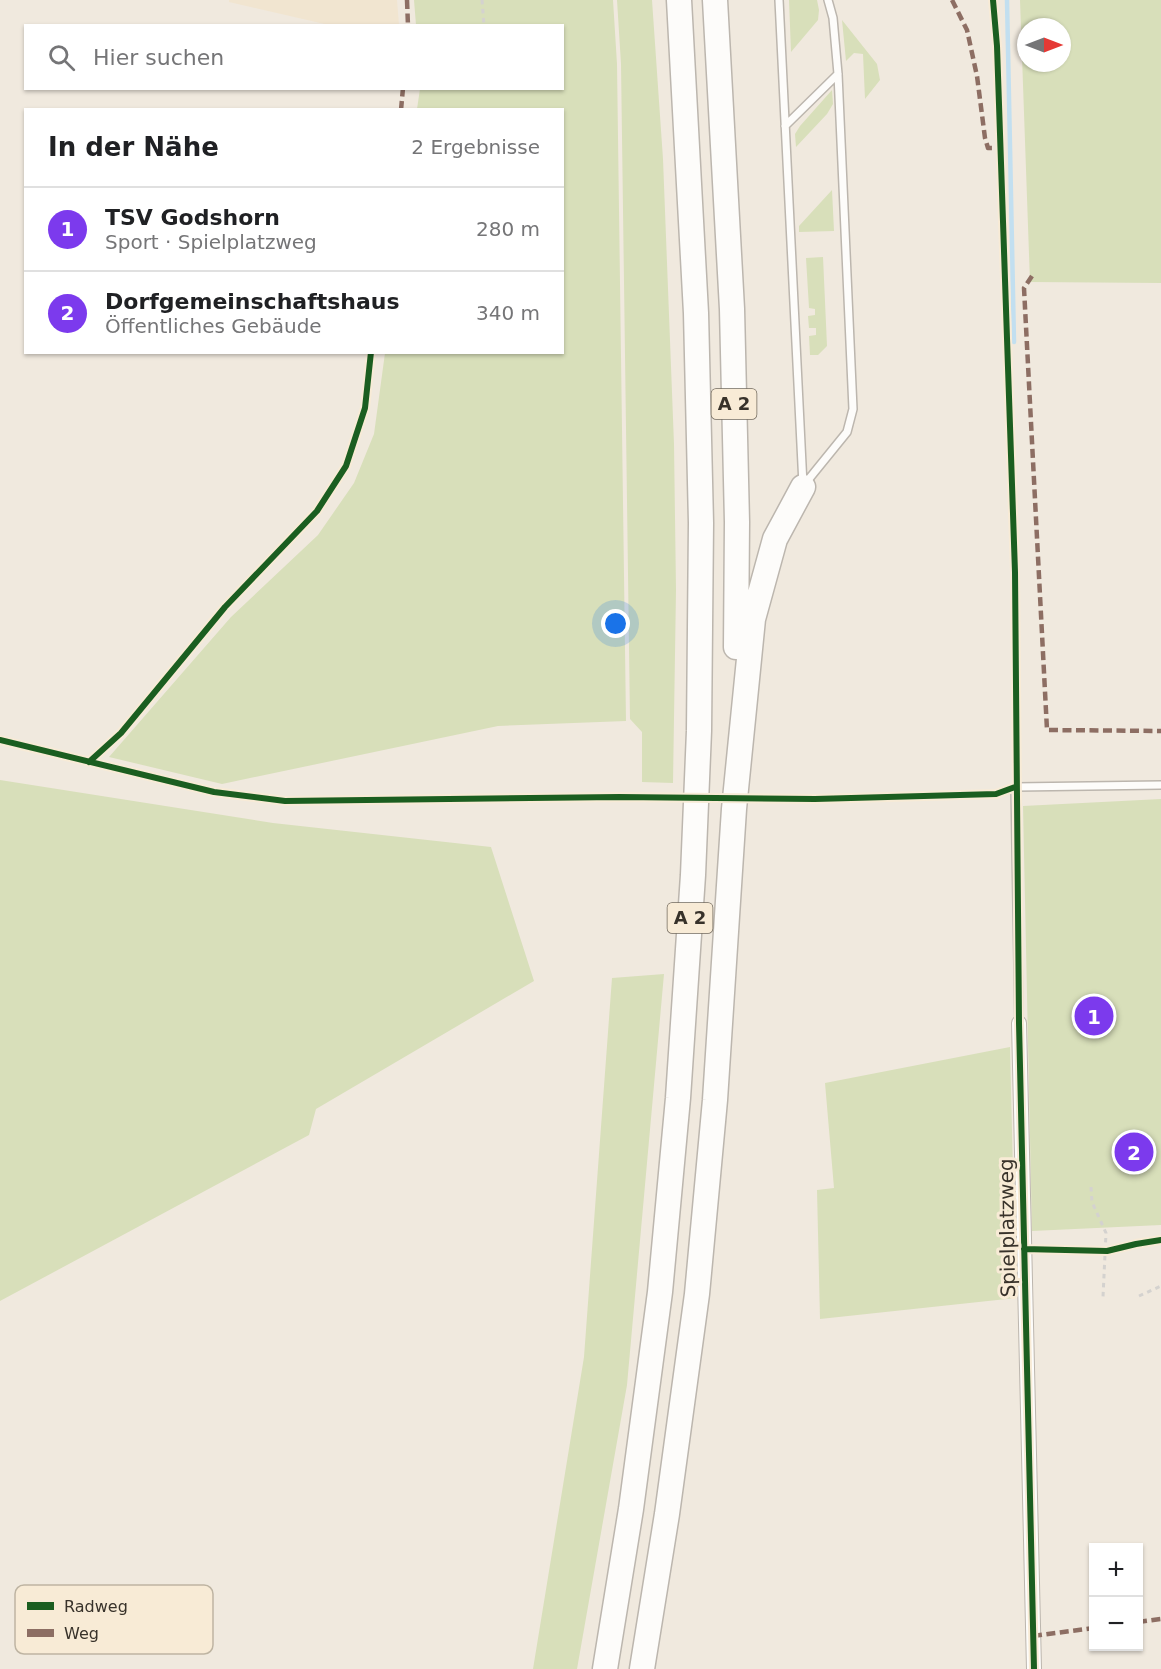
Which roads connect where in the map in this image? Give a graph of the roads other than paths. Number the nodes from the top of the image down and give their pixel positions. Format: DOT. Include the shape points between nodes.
graph roads {
  1 [pos="679,0"];
  2 [pos="715,0"];
  3 [pos="779,0"];
  4 [pos="828,0"];
  5 [pos="838,74"];
  6 [pos="785,126"];
  7 [pos="803,487"];
  8 [pos="1161,785"];
  9 [pos="734,809"];
  10 [pos="1019,1023"];
  11 [pos="605,1669"];
  12 [pos="642,1669"];
  13 [pos="1034,1669"];
  1 -- 11 [label="highway, A 2" via="696,313 701,523 693,875 660,1292"];
  2 -- 9 [label="highway, A 2" via="732,309 737,522"];
  3 -- 6 [label="lane"];
  4 -- 5 [label="lane"];
  5 -- 6 [label="lane"];
  5 -- 7 [label="lane" via="853,409 847,432"];
  6 -- 7 [label="lane"];
  7 -- 9 [label="highway" via="775,539 753,619"];
  8 -- 10 [label="lane, Spielplatzweg" via="1015,787"];
  9 -- 12 [label="highway, A 2" via="715,1100 697,1294"];
  10 -- 13 [label="street, Spielplatzweg"];
}
